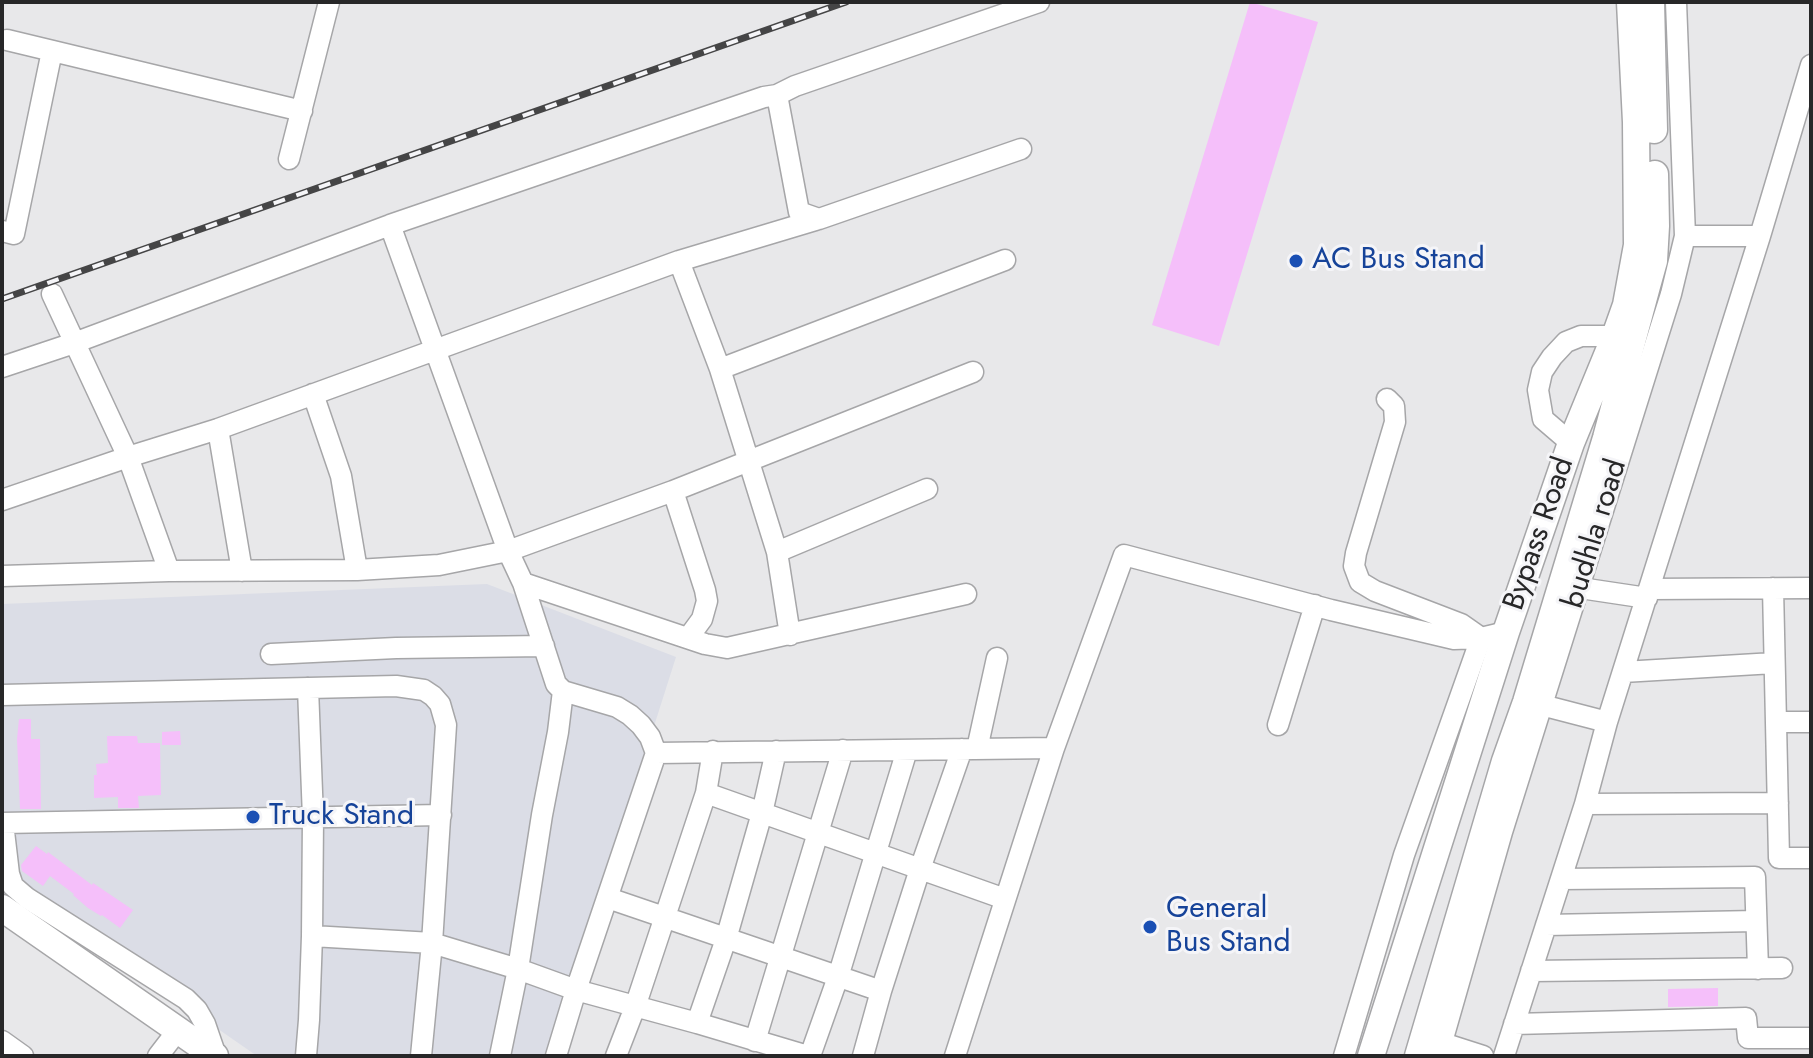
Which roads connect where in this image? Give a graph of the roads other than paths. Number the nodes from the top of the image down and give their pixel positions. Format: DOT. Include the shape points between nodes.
graph roads {
  1 [pos="1039,2"];
  2 [pos="1630,2"];
  3 [pos="1651,2"];
  4 [pos="1676,2"];
  5 [pos="325,3"];
  6 [pos="1011,7"];
  7 [pos="7,40"];
  8 [pos="52,51"];
  9 [pos="1811,66"];
  10 [pos="777,95"];
  11 [pos="302,111"];
  12 [pos="1021,149"];
  13 [pos="289,159"];
  14 [pos="819,219"];
  15 [pos="390,225"];
  16 [pos="2,231"];
  17 [pos="1685,236"];
  18 [pos="1760,236"];
  19 [pos="1005,260"];
  20 [pos="679,261"];
  21 [pos="1659,290"];
  22 [pos="52,294"];
  23 [pos="1615,336"];
  24 [pos="74,343"];
  25 [pos="435,350"];
  26 [pos="2,367"];
  27 [pos="720,369"];
  28 [pos="973,372"];
  29 [pos="313,394"];
  30 [pos="1387,399"];
  31 [pos="218,429"];
  32 [pos="1571,443"];
  33 [pos="128,457"];
  34 [pos="749,462"];
  35 [pos="927,489"];
  36 [pos="673,491"];
  37 [pos="2,500"];
  38 [pos="508,551"];
  39 [pos="777,552"];
  40 [pos="357,570"];
  41 [pos="169,571"];
  42 [pos="242,571"];
  43 [pos="2,576"];
  44 [pos="523,583"];
  45 [pos="1570,586"];
  46 [pos="1773,588"];
  47 [pos="1811,588"];
  48 [pos="1648,593"];
  49 [pos="966,594"];
  50 [pos="1315,605"];
  51 [pos="790,635"];
  52 [pos="1493,635"];
  53 [pos="688,638"];
  54 [pos="544,646"];
  55 [pos="396,648"];
  56 [pos="271,654"];
  57 [pos="997,658"];
  58 [pos="1774,663"];
  59 [pos="1623,672"];
  60 [pos="396,686"];
  61 [pos="308,688"];
  62 [pos="563,691"];
  63 [pos="2,695"];
  64 [pos="1534,703"];
  65 [pos="1607,722"];
  66 [pos="1776,722"];
  67 [pos="1811,722"];
  68 [pos="1278,725"];
  69 [pos="1054,748"];
  70 [pos="970,749"];
  71 [pos="843,750"];
  72 [pos="907,750"];
  73 [pos="713,751"];
  74 [pos="776,751"];
  75 [pos="656,753"];
  76 [pos="706,793"];
  77 [pos="1778,803"];
  78 [pos="1585,804"];
  79 [pos="762,813"];
  80 [pos="441,815"];
  81 [pos="313,818"];
  82 [pos="2,823"];
  83 [pos="818,833"];
  84 [pos="876,853"];
  85 [pos="1811,858"];
  86 [pos="920,869"];
  87 [pos="1561,879"];
  88 [pos="608,898"];
  89 [pos="1005,899"];
  90 [pos="2,908"];
  91 [pos="664,917"];
  92 [pos="1756,921"];
  93 [pos="1546,925"];
  94 [pos="312,936"];
  95 [pos="726,939"];
  96 [pos="432,943"];
  97 [pos="781,957"];
  98 [pos="1782,968"];
  99 [pos="518,969"];
  100 [pos="1758,969"];
  101 [pos="1531,971"];
  102 [pos="838,977"];
  103 [pos="576,990"];
  104 [pos="881,991"];
  105 [pos="635,1007"];
  106 [pos="697,1023"];
  107 [pos="1514,1024"];
  108 [pos="178,1030"];
  109 [pos="1811,1038"];
  110 [pos="2,1041"];
  111 [pos="755,1041"];
  112 [pos="1748,1047"];
  113 [pos="1430,1048"];
  114 [pos="23,1056"];
  115 [pos="158,1056"];
  116 [pos="216,1056"];
  117 [pos="311,1056"];
  118 [pos="421,1056"];
  119 [pos="500,1056"];
  120 [pos="556,1056"];
  121 [pos="616,1056"];
  122 [pos="809,1056"];
  123 [pos="863,1056"];
  124 [pos="955,1056"];
  125 [pos="1344,1056"];
  126 [pos="1371,1056"];
  127 [pos="1483,1056"];
  128 [pos="1504,1056"];
  1 -- 6 [label="street"];
  2 -- 23 [label="main road, Bypass Road" via="1637,245"];
  3 -- 21 [label="main road" via="1654,261"];
  4 -- 17 [label="street"];
  5 -- 11 [label="street"];
  6 -- 10 [label="street"];
  7 -- 8 [label="street"];
  8 -- 11 [label="street"];
  8 -- 16 [label="street" via="14,234"];
  9 -- 18 [label="street"];
  10 -- 14 [label="street" via="799,212"];
  10 -- 15 [label="street"];
  11 -- 13 [label="street"];
  12 -- 14 [label="street"];
  14 -- 20 [label="street"];
  15 -- 24 [label="street"];
  15 -- 25 [label="street"];
  17 -- 18 [label="street"];
  17 -- 21 [label="street"];
  18 -- 48 [label="street"];
  19 -- 27 [label="street"];
  20 -- 25 [label="street"];
  20 -- 27 [label="street"];
  21 -- 45 [label="main road" via="1606,438"];
  22 -- 24 [label="street"];
  23 -- 32 [label="main road, Bypass Road"];
  23 -- 32 [label="street" via="1581,336 1566,342 1542,372 1538,390 1543,419"];
  24 -- 26 [label="street"];
  24 -- 33 [label="street"];
  25 -- 29 [label="street"];
  25 -- 38 [label="street"];
  27 -- 34 [label="street"];
  28 -- 34 [label="street"];
  29 -- 31 [label="street"];
  29 -- 40 [label="street" via="341,476"];
  30 -- 52 [label="street" via="1394,406 1395,422 1356,553 1360,582"];
  31 -- 33 [label="street"];
  31 -- 42 [label="street"];
  32 -- 52 [label="main road, Bypass Road"];
  33 -- 37 [label="street"];
  33 -- 41 [label="street"];
  34 -- 36 [label="street"];
  34 -- 39 [label="street"];
  35 -- 39 [label="street"];
  36 -- 38 [label="street"];
  36 -- 53 [label="street" via="707,601"];
  38 -- 40 [label="street" via="439,565"];
  38 -- 44 [label="street"];
  39 -- 51 [label="street"];
  40 -- 42 [label="street"];
  41 -- 42 [label="street"];
  41 -- 43 [label="street"];
  44 -- 53 [label="street"];
  44 -- 54 [label="street"];
  45 -- 48 [label="street"];
  45 -- 64 [label="main road"];
  46 -- 47 [label="street"];
  46 -- 48 [label="street"];
  46 -- 58 [label="street"];
  48 -- 59 [label="street"];
  49 -- 51 [label="street"];
  50 -- 52 [label="street" via="1454,639"];
  50 -- 68 [label="street"];
  50 -- 69 [label="street" via="1124,555"];
  51 -- 53 [label="street" via="727,648"];
  52 -- 125 [label="street" via="1404,855"];
  52 -- 126 [label="main road, Bypass Road"];
  54 -- 55 [label="street"];
  54 -- 62 [label="street"];
  55 -- 56 [label="street"];
  55 -- 60 [label="street"];
  57 -- 70 [label="street"];
  58 -- 59 [label="street"];
  58 -- 66 [label="street"];
  59 -- 65 [label="street"];
  60 -- 61 [label="street"];
  60 -- 80 [label="street" via="424,690 444,715"];
  61 -- 63 [label="street"];
  61 -- 81 [label="street"];
  62 -- 75 [label="street" via="630,715 650,737"];
  62 -- 99 [label="street"];
  64 -- 65 [label="street"];
  64 -- 113 [label="main road" via="1505,761"];
  65 -- 78 [label="street"];
  66 -- 67 [label="street"];
  66 -- 77 [label="street"];
  69 -- 70 [label="street"];
  69 -- 89 [label="street"];
  70 -- 72 [label="street"];
  70 -- 86 [label="street"];
  71 -- 72 [label="street"];
  71 -- 74 [label="street"];
  71 -- 83 [label="street"];
  72 -- 84 [label="street"];
  73 -- 74 [label="street"];
  73 -- 75 [label="street"];
  73 -- 76 [label="street"];
  74 -- 79 [label="street"];
  75 -- 88 [label="street"];
  76 -- 79 [label="street"];
  76 -- 91 [label="street"];
  77 -- 78 [label="street"];
  77 -- 85 [label="street" via="1779,858"];
  78 -- 87 [label="street"];
  79 -- 83 [label="street"];
  79 -- 95 [label="street"];
  80 -- 81 [label="street"];
  80 -- 96 [label="street"];
  81 -- 82 [label="street"];
  81 -- 94 [label="street"];
  82 -- 116 [label="street" via="13,886 186,999 205,1024"];
  83 -- 84 [label="street"];
  83 -- 97 [label="street"];
  84 -- 86 [label="street"];
  84 -- 102 [label="street"];
  86 -- 89 [label="street"];
  86 -- 104 [label="street"];
  87 -- 92 [label="street" via="1755,877"];
  87 -- 93 [label="street"];
  88 -- 91 [label="street"];
  88 -- 103 [label="street"];
  89 -- 124 [label="street"];
  90 -- 108 [label="main road"];
  91 -- 95 [label="street"];
  91 -- 105 [label="street"];
  92 -- 93 [label="street"];
  92 -- 100 [label="street"];
  93 -- 101 [label="street"];
  94 -- 96 [label="street"];
  94 -- 117 [label="street"];
  95 -- 97 [label="street"];
  95 -- 106 [label="street"];
  96 -- 99 [label="street"];
  96 -- 118 [label="street"];
  97 -- 102 [label="street"];
  97 -- 111 [label="street"];
  98 -- 100 [label="street"];
  99 -- 103 [label="street"];
  99 -- 119 [label="street"];
  100 -- 101 [label="street"];
  101 -- 107 [label="street"];
  102 -- 104 [label="street"];
  102 -- 122 [label="street"];
  103 -- 105 [label="street"];
  103 -- 120 [label="street"];
  104 -- 123 [label="street"];
  105 -- 106 [label="street"];
  105 -- 121 [label="street"];
  106 -- 111 [label="street"];
  107 -- 112 [label="street" via="1746,1018"];
  107 -- 128 [label="street"];
  108 -- 115 [label="street"];
  108 -- 116 [label="main road"];
  109 -- 112 [label="street"];
  110 -- 114 [label="street"];
  111 -- 122 [label="street"];
  113 -- 127 [label="street"];
}
